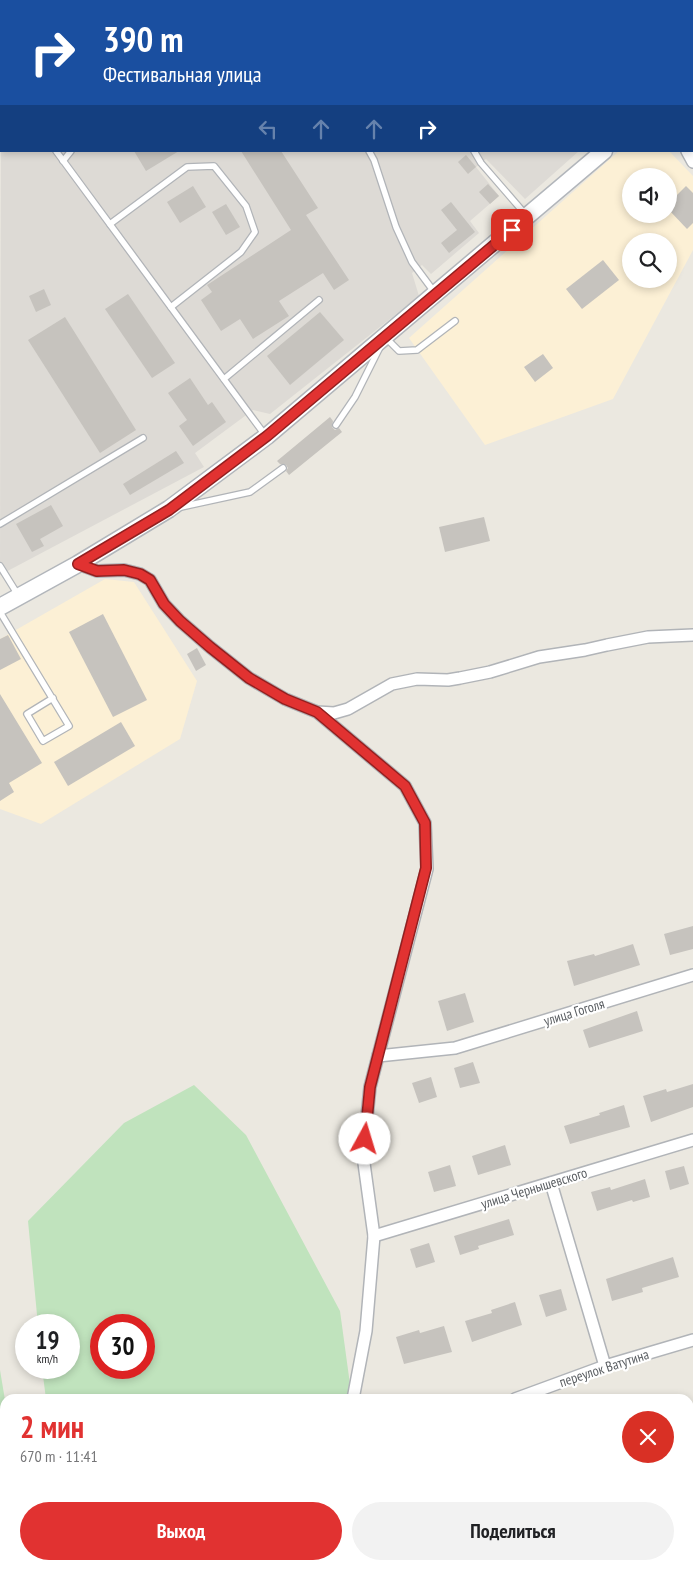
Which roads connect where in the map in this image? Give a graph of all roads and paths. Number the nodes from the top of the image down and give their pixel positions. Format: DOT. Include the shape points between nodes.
graph roads {
  1 [pos="57,152"];
  2 [pos="70,152"];
  3 [pos="370,152"];
  4 [pos="475,152"];
  5 [pos="603,152"];
  6 [pos="63,161"];
  7 [pos="527,217"];
  8 [pos="110,224"];
  9 [pos="436,294"];
  10 [pos="320,300"];
  11 [pos="171,307"];
  12 [pos="455,321"];
  13 [pos="385,337"];
  14 [pos="224,379"];
  15 [pos="336,425"];
  16 [pos="267,436"];
  17 [pos="144,438"];
  18 [pos="283,468"];
  19 [pos="169,510"];
  20 [pos="0,524"];
  21 [pos="78,564"];
  22 [pos="0,566"];
  23 [pos="19,597"];
  24 [pos="0,607"];
  25 [pos="0,612"];
  26 [pos="693,635"];
  27 [pos="52,698"];
  28 [pos="317,712"];
  29 [pos="693,975"];
  30 [pos="378,1056"];
  31 [pos="693,1140"];
  32 [pos="551,1183"];
  33 [pos="374,1236"];
  34 [pos="693,1340"];
  35 [pos="605,1366"];
  36 [pos="354,1394"];
  37 [pos="529,1394"];
  1 -- 6 [label="lane"];
  2 -- 6 [label="lane"];
  3 -- 9 [label="lane" via="412,262"];
  4 -- 7 [label="lane"];
  5 -- 7 [label="main road"];
  6 -- 8 [label="lane"];
  7 -- 9 [label="main road"];
  8 -- 11 [label="lane"];
  8 -- 11 [label="lane" via="187,167 214,166 246,206 255,232 241,252"];
  9 -- 13 [label="main road"];
  10 -- 14 [label="lane"];
  11 -- 14 [label="lane"];
  12 -- 13 [label="lane" via="417,350 399,351"];
  13 -- 15 [label="lane" via="355,397"];
  13 -- 16 [label="main road"];
  14 -- 16 [label="lane"];
  16 -- 19 [label="main road"];
  17 -- 20 [label="lane"];
  18 -- 19 [label="lane" via="250,492"];
  19 -- 21 [label="main road"];
  21 -- 23 [label="main road"];
  21 -- 28 [label="street" via="97,571 124,570 150,580 164,604 180,621 249,678 285,699"];
  22 -- 23 [label="lane"];
  23 -- 24 [label="main road"];
  25 -- 27 [label="lane"];
  26 -- 28 [label="street" via="606,644 454,679 418,679 392,684 348,709 334,713"];
  27 -- 27 [label="lane" via="69,726 43,741 27,714"];
  28 -- 30 [label="street" via="405,786 425,823 426,868"];
  29 -- 30 [label="street, улица Гоголя" via="455,1048"];
  30 -- 33 [label="street" via="370,1087 363,1156"];
  31 -- 32 [label="street, улица Чернышевского"];
  32 -- 33 [label="street, улица Чернышевского"];
  32 -- 35 [label="street"];
  33 -- 36 [label="street" via="366,1331"];
  34 -- 35 [label="street, переулок Ватутина"];
  35 -- 37 [label="street, переулок Ватутина"];
}
